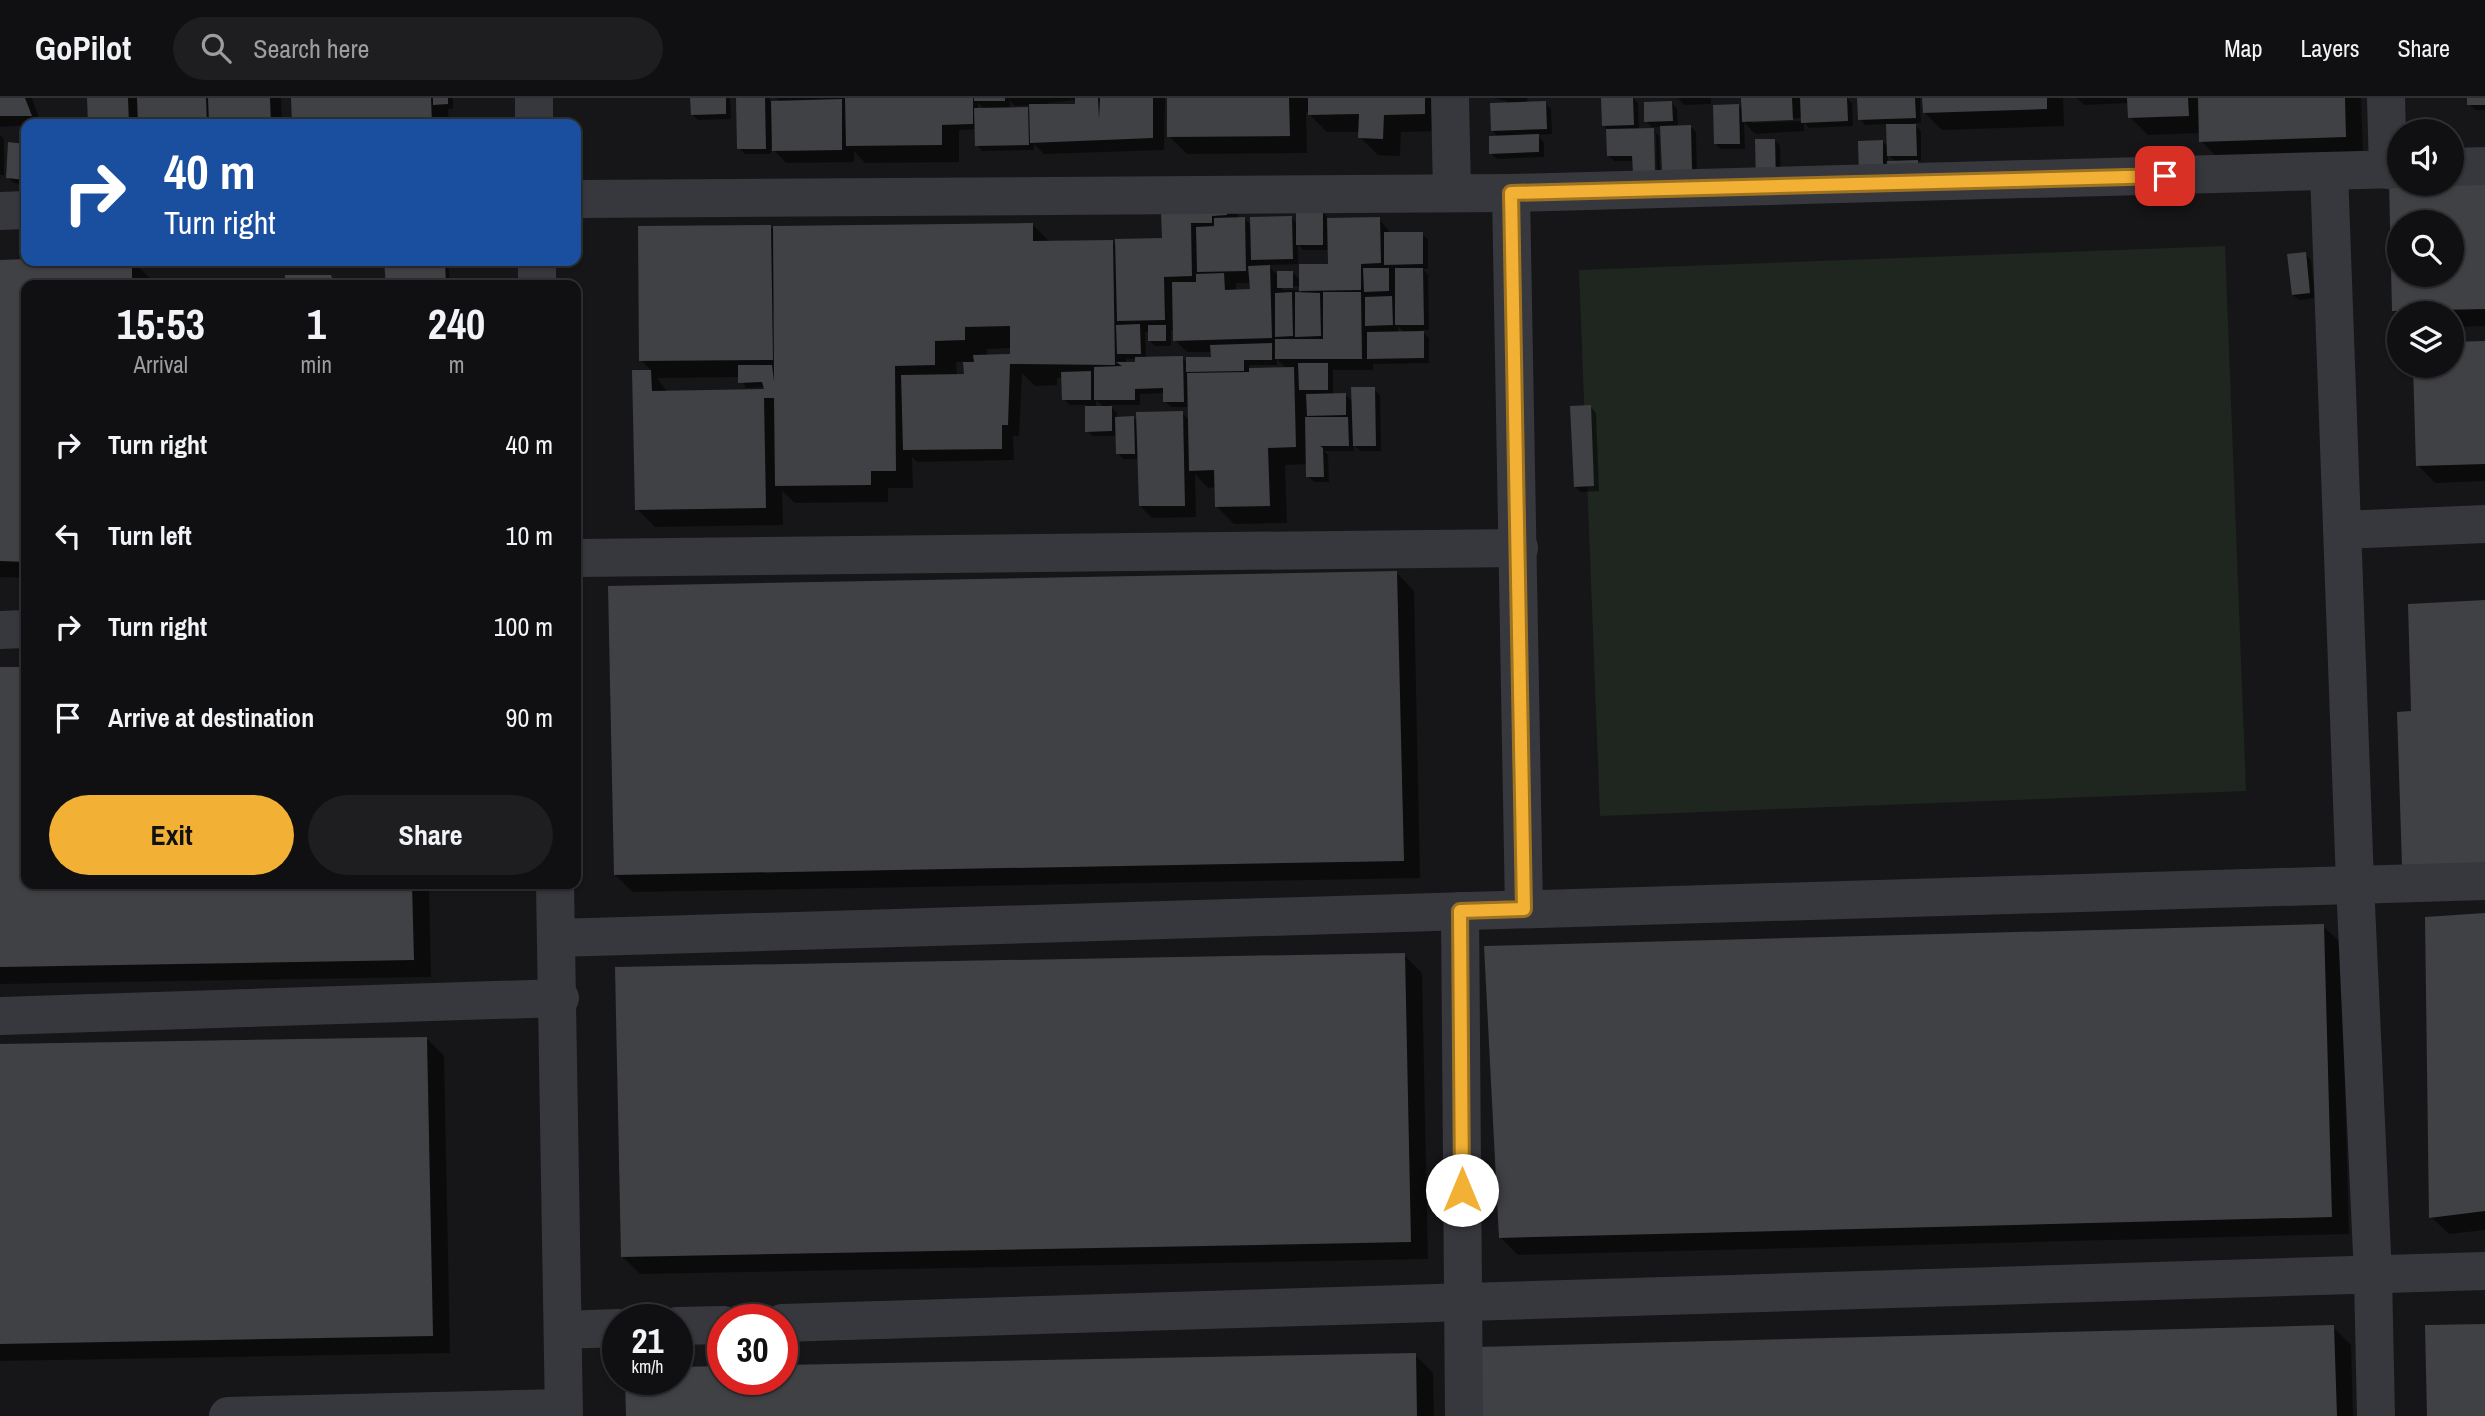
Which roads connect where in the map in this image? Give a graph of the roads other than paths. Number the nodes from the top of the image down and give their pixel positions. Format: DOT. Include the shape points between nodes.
graph roads {
  1 [pos="534,98"];
  2 [pos="1450,98"];
  3 [pos="2386,98"];
  4 [pos="534,119"];
  5 [pos="2388,119"];
  6 [pos="2485,166"];
  7 [pos="2464,167"];
  8 [pos="2387,169"];
  9 [pos="2329,172"];
  10 [pos="1452,192"];
  11 [pos="1511,193"];
  12 [pos="581,199"];
  13 [pos="21,210"];
  14 [pos="0,211"];
  15 [pos="2485,524"];
  16 [pos="2342,530"];
  17 [pos="1519,548"];
  18 [pos="581,558"];
  19 [pos="21,629"];
  20 [pos="0,630"];
  21 [pos="2485,881"];
  22 [pos="2355,883"];
  23 [pos="555,889"];
  24 [pos="1524,909"];
  25 [pos="1460,911"];
  26 [pos="557,938"];
  27 [pos="560,998"];
  28 [pos="0,1016"];
  29 [pos="2485,1272"];
  30 [pos="2373,1275"];
  31 [pos="1463,1301"];
  32 [pos="798,1322"];
  33 [pos="602,1329"];
  34 [pos="563,1330"];
  35 [pos="564,1412"];
  36 [pos="228,1416"];
  37 [pos="1464,1416"];
  38 [pos="2376,1416"];
  1 -- 4 [label="street"];
  2 -- 10 [label="street"];
  3 -- 5 [label="street"];
  6 -- 7 [label="street"];
  8 -- 9 [label="street"];
  9 -- 11 [label="street"];
  9 -- 16 [label="street"];
  10 -- 11 [label="street"];
  10 -- 12 [label="street"];
  11 -- 17 [label="street"];
  13 -- 14 [label="street"];
  15 -- 16 [label="street"];
  16 -- 22 [label="street"];
  17 -- 18 [label="street"];
  17 -- 24 [label="street"];
  19 -- 20 [label="street"];
  21 -- 22 [label="street"];
  22 -- 24 [label="street"];
  22 -- 30 [label="street"];
  23 -- 26 [label="street"];
  24 -- 25 [label="street"];
  25 -- 26 [label="street"];
  25 -- 31 [label="street"];
  26 -- 27 [label="street"];
  27 -- 28 [label="street"];
  27 -- 34 [label="street"];
  29 -- 30 [label="street"];
  30 -- 31 [label="street"];
  30 -- 38 [label="street"];
  31 -- 32 [label="street"];
  31 -- 37 [label="street"];
  33 -- 34 [label="street"];
  34 -- 35 [label="street"];
  35 -- 36 [label="street"];
}
